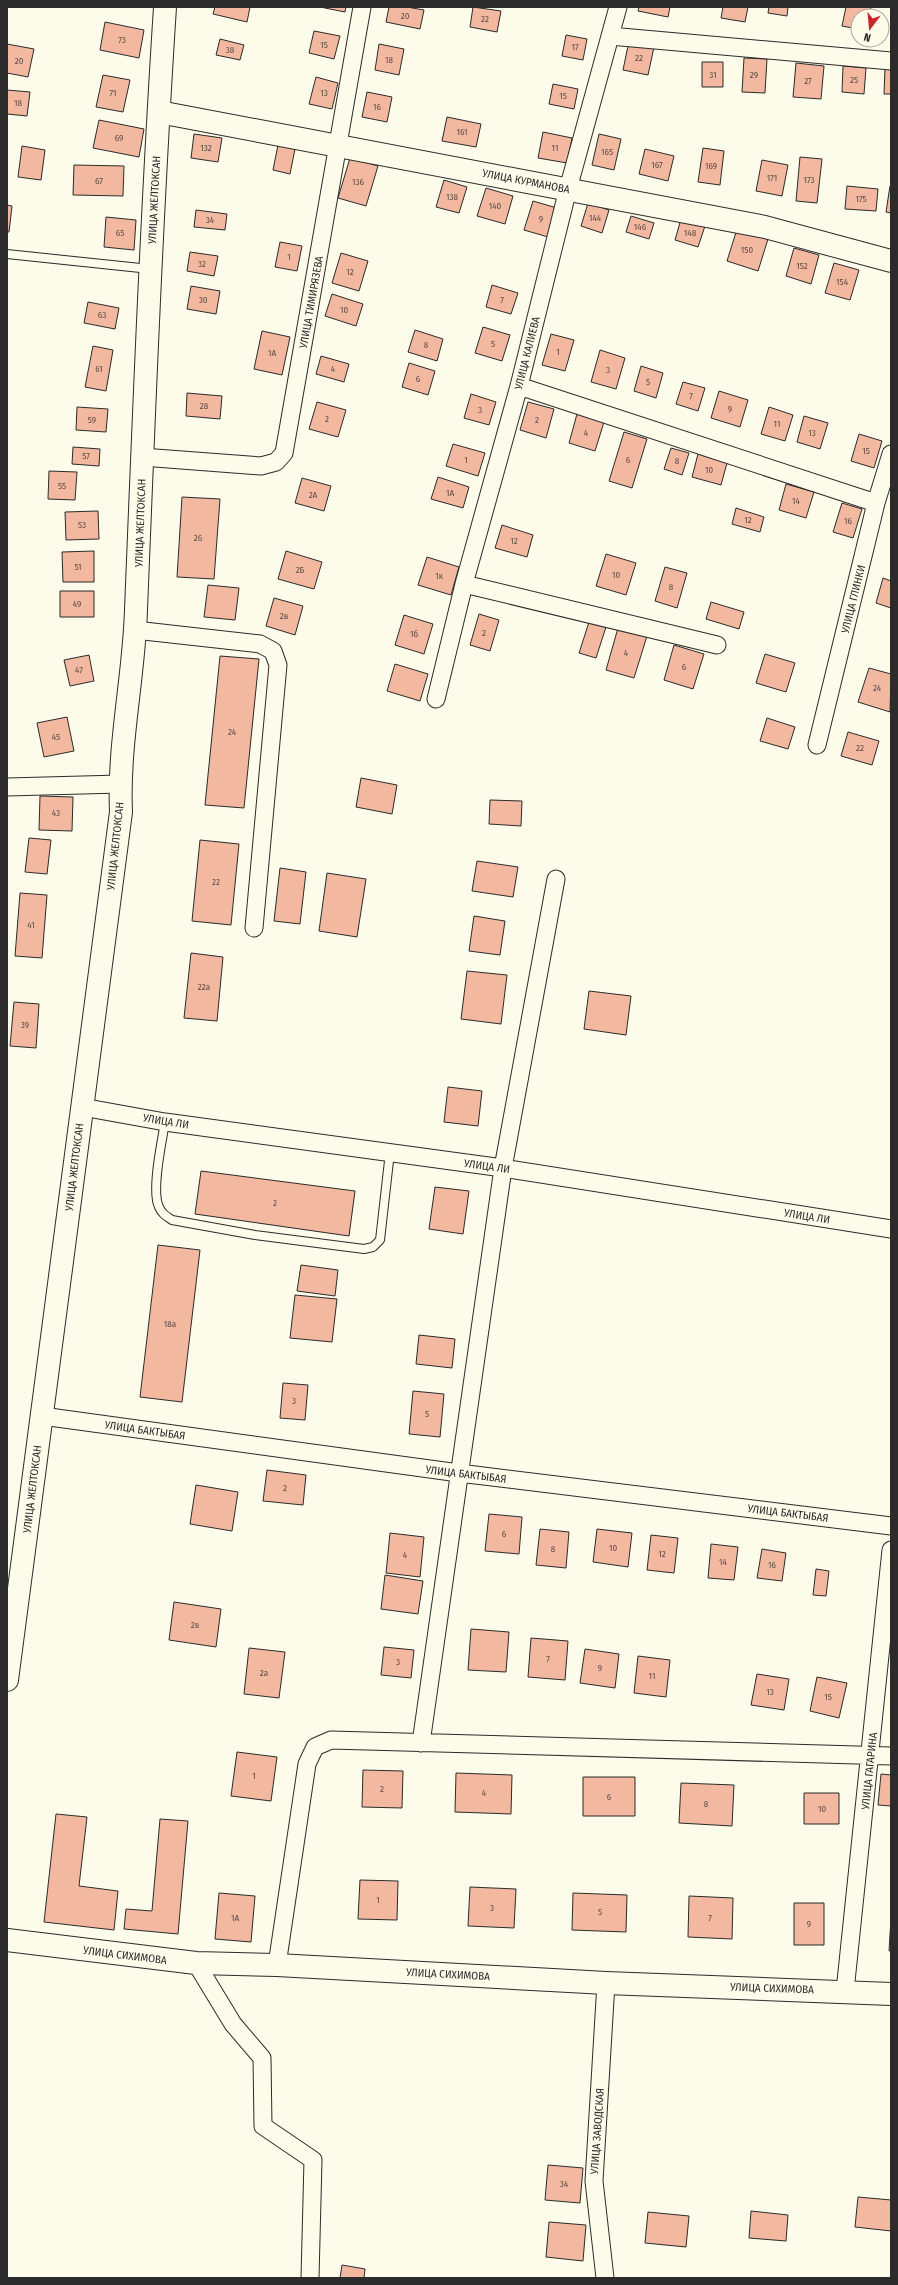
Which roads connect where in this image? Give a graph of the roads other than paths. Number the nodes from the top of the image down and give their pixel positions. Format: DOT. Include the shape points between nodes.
graph roads {
  1 [pos="166,7"];
  2 [pos="362,7"];
  3 [pos="618,7"];
  4 [pos="610,36"];
  5 [pos="891,61"];
  6 [pos="159,112"];
  7 [pos="340,145"];
  8 [pos="568,189"];
  9 [pos="7,254"];
  10 [pos="891,261"];
  11 [pos="151,269"];
  12 [pos="519,386"];
  13 [pos="891,454"];
  14 [pos="142,457"];
  15 [pos="876,503"];
  16 [pos="464,584"];
  17 [pos="135,630"];
  18 [pos="717,645"];
  19 [pos="436,699"];
  20 [pos="817,745"];
  21 [pos="120,784"];
  22 [pos="7,787"];
  23 [pos="556,879"];
  24 [pos="254,928"];
  25 [pos="82,1108"];
  26 [pos="165,1122"];
  27 [pos="390,1152"];
  28 [pos="502,1168"];
  29 [pos="891,1229"];
  30 [pos="42,1416"];
  31 [pos="459,1473"];
  32 [pos="891,1526"];
  33 [pos="891,1550"];
  34 [pos="7,1680"];
  35 [pos="421,1743"];
  36 [pos="871,1755"];
  37 [pos="891,1756"];
  38 [pos="7,1940"];
  39 [pos="196,1963"];
  40 [pos="277,1965"];
  41 [pos="606,1983"];
  42 [pos="845,1991"];
  43 [pos="891,1994"];
  44 [pos="310,2278"];
  45 [pos="605,2278"];
  1 -- 6 [label="street, УЛИЦА ЖЕЛТОКСАН"];
  2 -- 7 [label="street, УЛИЦА ТИМИРЯЗЕВА"];
  3 -- 4 [label="street, УЛИЦА КАЛИЕВА"];
  4 -- 5 [label="street"];
  4 -- 8 [label="street, УЛИЦА КАЛИЕВА"];
  6 -- 7 [label="street, УЛИЦА КУРМАНОВА"];
  6 -- 11 [label="street, УЛИЦА ЖЕЛТОКСАН"];
  7 -- 8 [label="street, УЛИЦА КУРМАНОВА"];
  7 -- 14 [label="street, УЛИЦА ТИМИРЯЗЕВА" via="284,453 276,462 261,466"];
  8 -- 10 [label="street, УЛИЦА КУРМАНОВА" via="765,227"];
  8 -- 12 [label="street, УЛИЦА КАЛИЕВА"];
  9 -- 11 [label="lane"];
  11 -- 14 [label="street, УЛИЦА ЖЕЛТОКСАН"];
  12 -- 15 [label="street"];
  12 -- 16 [label="street, УЛИЦА КАЛИЕВА"];
  13 -- 15 [label="street, УЛИЦА ГЛИНКИ"];
  14 -- 17 [label="street, УЛИЦА ЖЕЛТОКСАН"];
  15 -- 20 [label="street, УЛИЦА ГЛИНКИ"];
  16 -- 18 [label="street"];
  16 -- 19 [label="street, УЛИЦА КАЛИЕВА"];
  17 -- 21 [label="street, УЛИЦА ЖЕЛТОКСАН"];
  17 -- 24 [label="street" via="260,644 272,651 278,665"];
  21 -- 22 [label="street"];
  21 -- 25 [label="street, УЛИЦА ЖЕЛТОКСАН" via="121,812"];
  23 -- 28 [label="street"];
  25 -- 26 [label="street, УЛИЦА ЛИ"];
  25 -- 30 [label="street, УЛИЦА ЖЕЛТОКСАН"];
  26 -- 27 [label="street, УЛИЦА ЛИ"];
  26 -- 27 [label="lane" via="156,1194 163,1215 172,1220 262,1236 364,1249 373,1247 380,1240"];
  27 -- 28 [label="street, УЛИЦА ЛИ"];
  28 -- 29 [label="street, УЛИЦА ЛИ"];
  28 -- 31 [label="street"];
  30 -- 31 [label="street, УЛИЦА БАКТЫБАЯ"];
  30 -- 34 [label="street, УЛИЦА ЖЕЛТОКСАН"];
  31 -- 32 [label="street, УЛИЦА БАКТЫБАЯ"];
  31 -- 35 [label="street"];
  33 -- 36 [label="street, УЛИЦА ГАГАРИНА"];
  35 -- 36 [label="street"];
  35 -- 40 [label="street" via="331,1740 315,1747 307,1764"];
  36 -- 37 [label="street"];
  36 -- 42 [label="street, УЛИЦА ГАГАРИНА"];
  38 -- 39 [label="street, УЛИЦА СИХИМОВА"];
  39 -- 40 [label="street, УЛИЦА СИХИМОВА"];
  39 -- 44 [label="street" via="233,2024 262,2058 263,2126 313,2160"];
  40 -- 41 [label="street, УЛИЦА СИХИМОВА"];
  41 -- 42 [label="street, УЛИЦА СИХИМОВА"];
  41 -- 45 [label="street, УЛИЦА ЗАВОДСКАЯ" via="594,2181"];
  42 -- 43 [label="street, УЛИЦА СИХИМОВА"];
}
